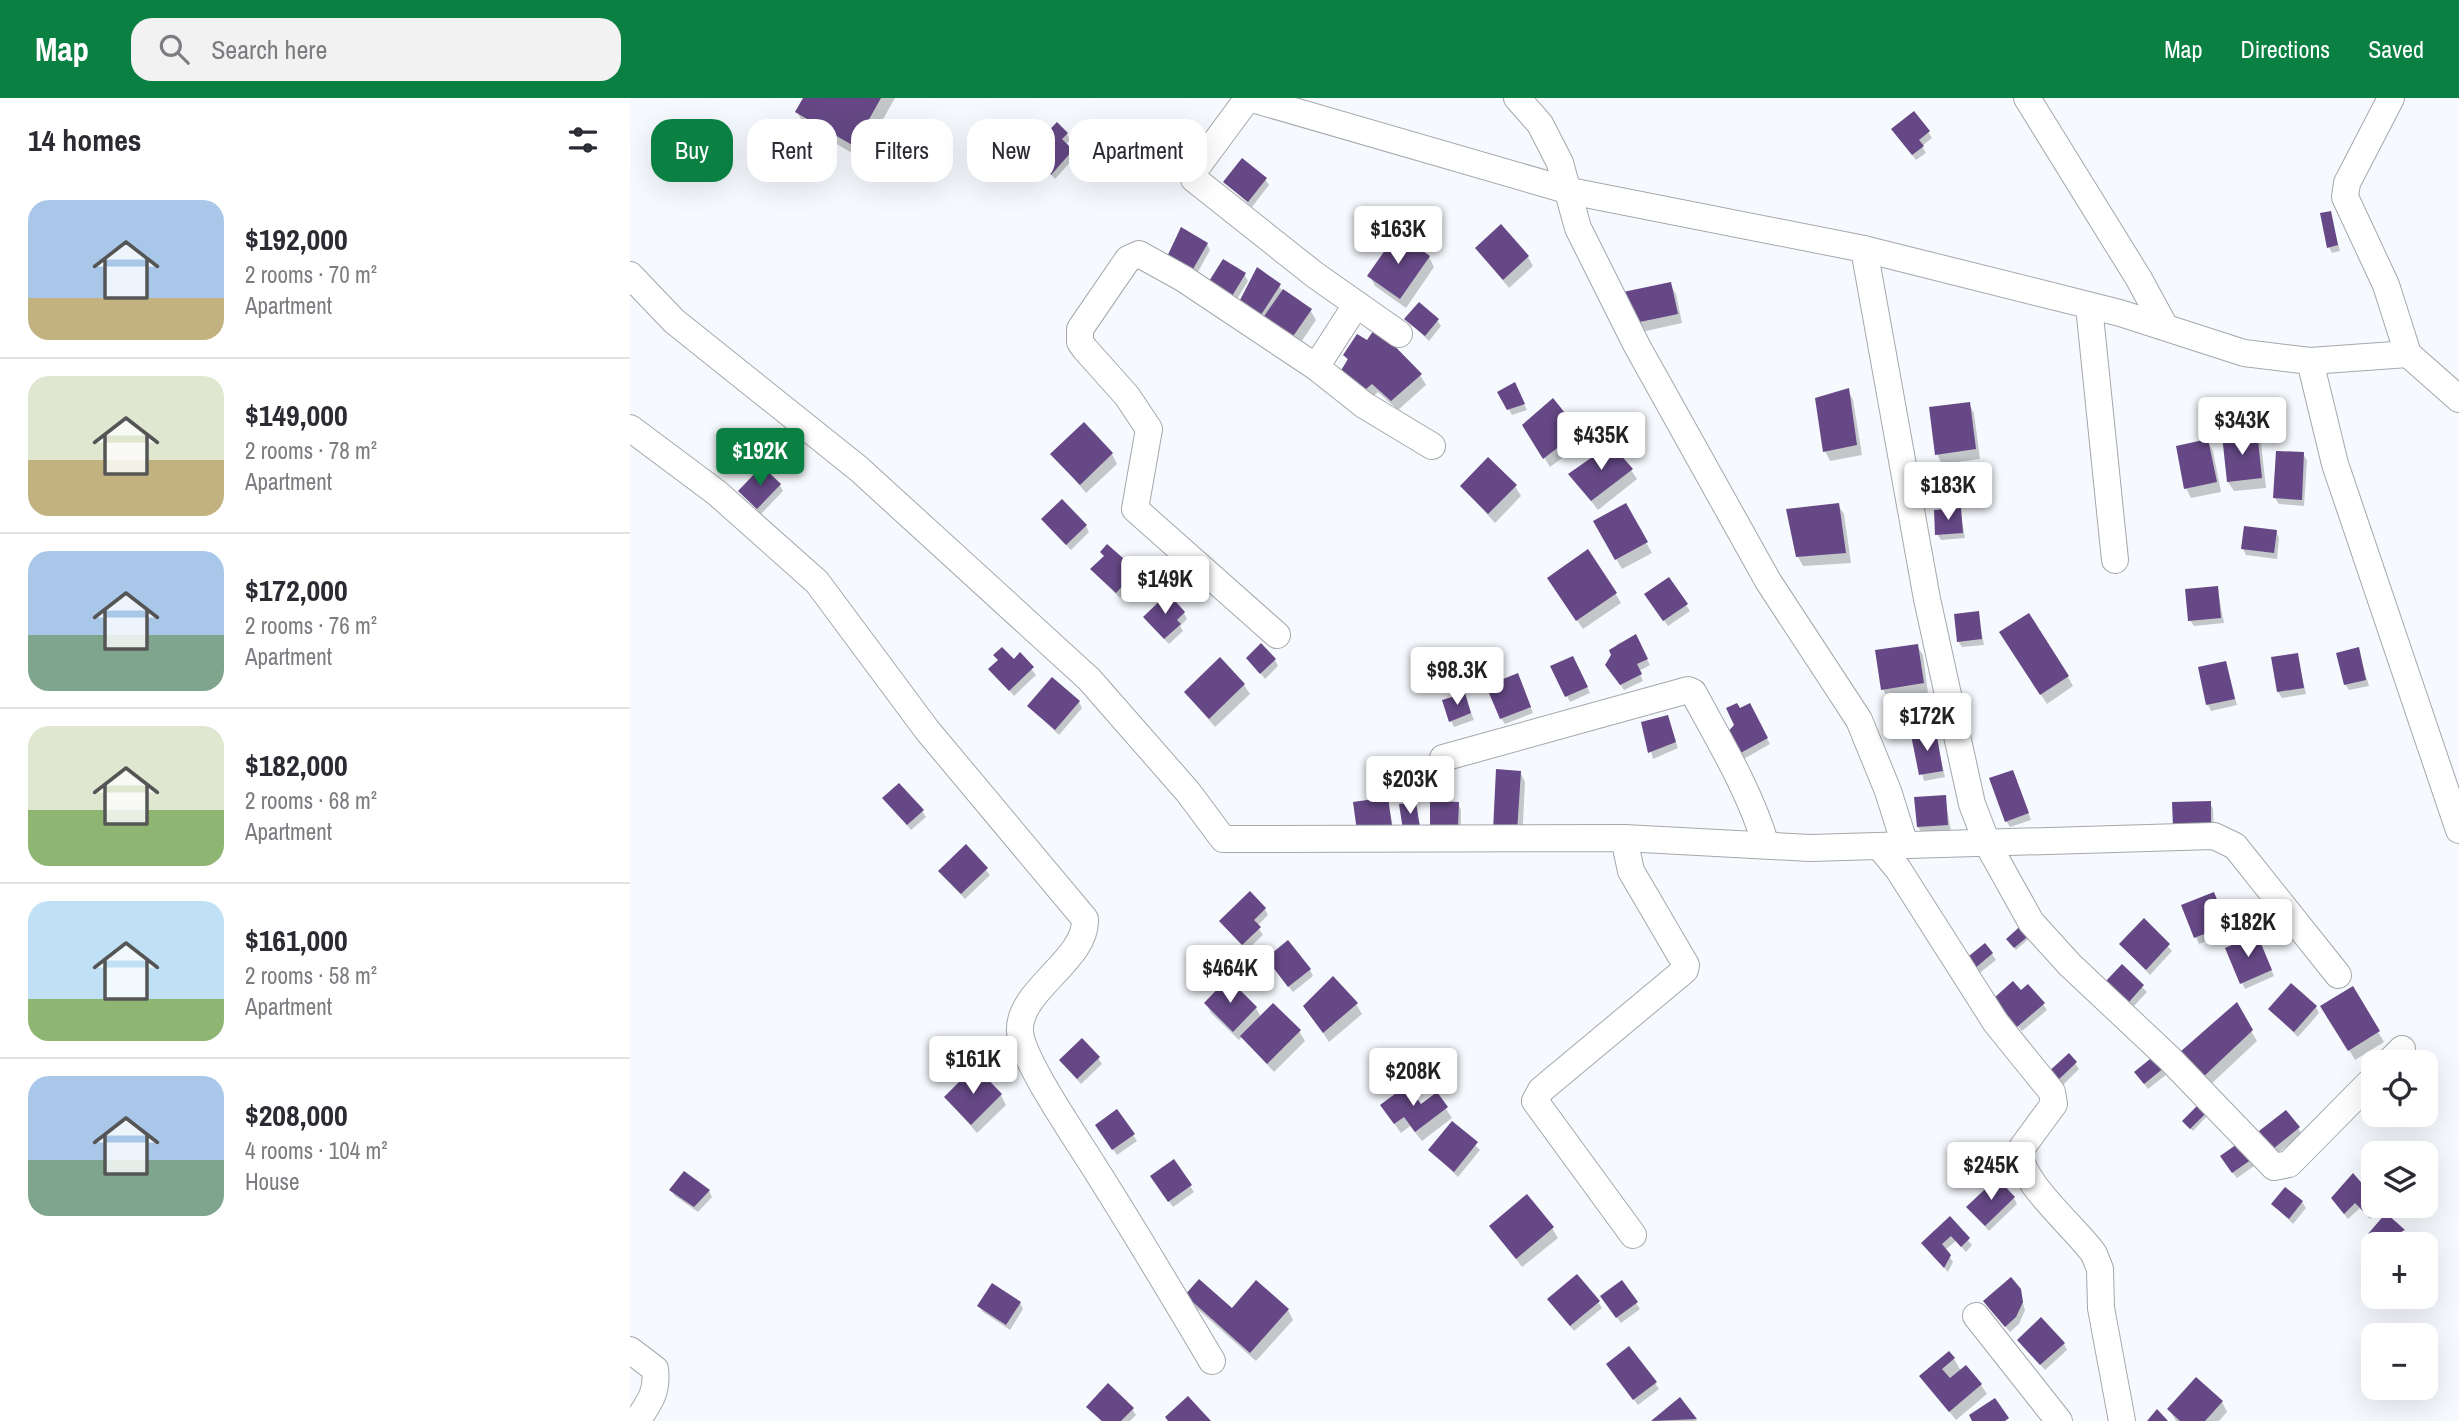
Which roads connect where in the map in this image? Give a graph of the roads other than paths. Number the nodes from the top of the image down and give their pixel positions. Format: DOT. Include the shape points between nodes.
graph roads {
  1 [pos="1248,98"];
  2 [pos="1517,98"];
  3 [pos="2027,98"];
  4 [pos="2391,98"];
  5 [pos="1570,191"];
  6 [pos="1864,249"];
  7 [pos="630,275"];
  8 [pos="1356,305"];
  9 [pos="2089,306"];
  10 [pos="2164,325"];
  11 [pos="1399,334"];
  12 [pos="2408,354"];
  13 [pos="2310,360"];
  14 [pos="1316,367"];
  15 [pos="2459,399"];
  16 [pos="630,428"];
  17 [pos="1432,446"];
  18 [pos="2115,559"];
  19 [pos="1278,635"];
  20 [pos="1443,758"];
  21 [pos="2459,830"];
  22 [pos="1624,838"];
  23 [pos="1986,843"];
  24 [pos="1766,845"];
  25 [pos="1905,845"];
  26 [pos="1878,846"];
  27 [pos="2338,975"];
  28 [pos="2361,1091"];
  29 [pos="1633,1235"];
  30 [pos="1976,1316"];
  31 [pos="630,1350"];
  32 [pos="1212,1361"];
  33 [pos="637,1421"];
  34 [pos="2059,1421"];
  35 [pos="2122,1421"];
  1 -- 5 [label="street"];
  1 -- 8 [label="street" via="1194,171 1194,179"];
  2 -- 5 [label="street" via="1540,124"];
  3 -- 10 [label="street"];
  4 -- 12 [label="street" via="2347,183 2345,197 2386,285"];
  5 -- 6 [label="street"];
  5 -- 25 [label="street" via="1578,228 1637,346 1768,581 1859,720"];
  6 -- 9 [label="street"];
  6 -- 23 [label="street" via="1927,599 1972,804"];
  7 -- 22 [label="street" via="674,321 859,469 1089,679 1223,839"];
  8 -- 11 [label="street"];
  8 -- 14 [label="street"];
  9 -- 10 [label="street"];
  9 -- 18 [label="street"];
  10 -- 13 [label="street" via="2244,353"];
  12 -- 13 [label="street"];
  12 -- 15 [label="street"];
  13 -- 21 [label="street" via="2335,464"];
  14 -- 17 [label="street" via="1364,405"];
  14 -- 19 [label="street" via="1139,254 1128,259 1080,329 1080,342 1149,429 1135,509"];
  16 -- 32 [label="street" via="727,501 817,582 927,730 1085,919 1082,937 1022,1015 1020,1034 1058,1109"];
  20 -- 24 [label="street" via="1688,690 1733,764"];
  22 -- 24 [label="street"];
  22 -- 29 [label="street" via="1631,871 1685,970 1541,1090 1535,1101"];
  23 -- 25 [label="street"];
  23 -- 27 [label="street" via="2223,838 2235,846"];
  23 -- 28 [label="street" via="2031,922 2267,1163 2274,1167 2290,1164"];
  24 -- 26 [label="street"];
  25 -- 26 [label="street"];
  26 -- 35 [label="street" via="1898,869 1996,1023 2052,1092 2054,1104 2019,1156 2026,1176 2094,1254 2100,1269 2101,1308"];
  30 -- 34 [label="street"];
  31 -- 33 [label="street" via="654,1370 656,1381 656,1393"];
}
